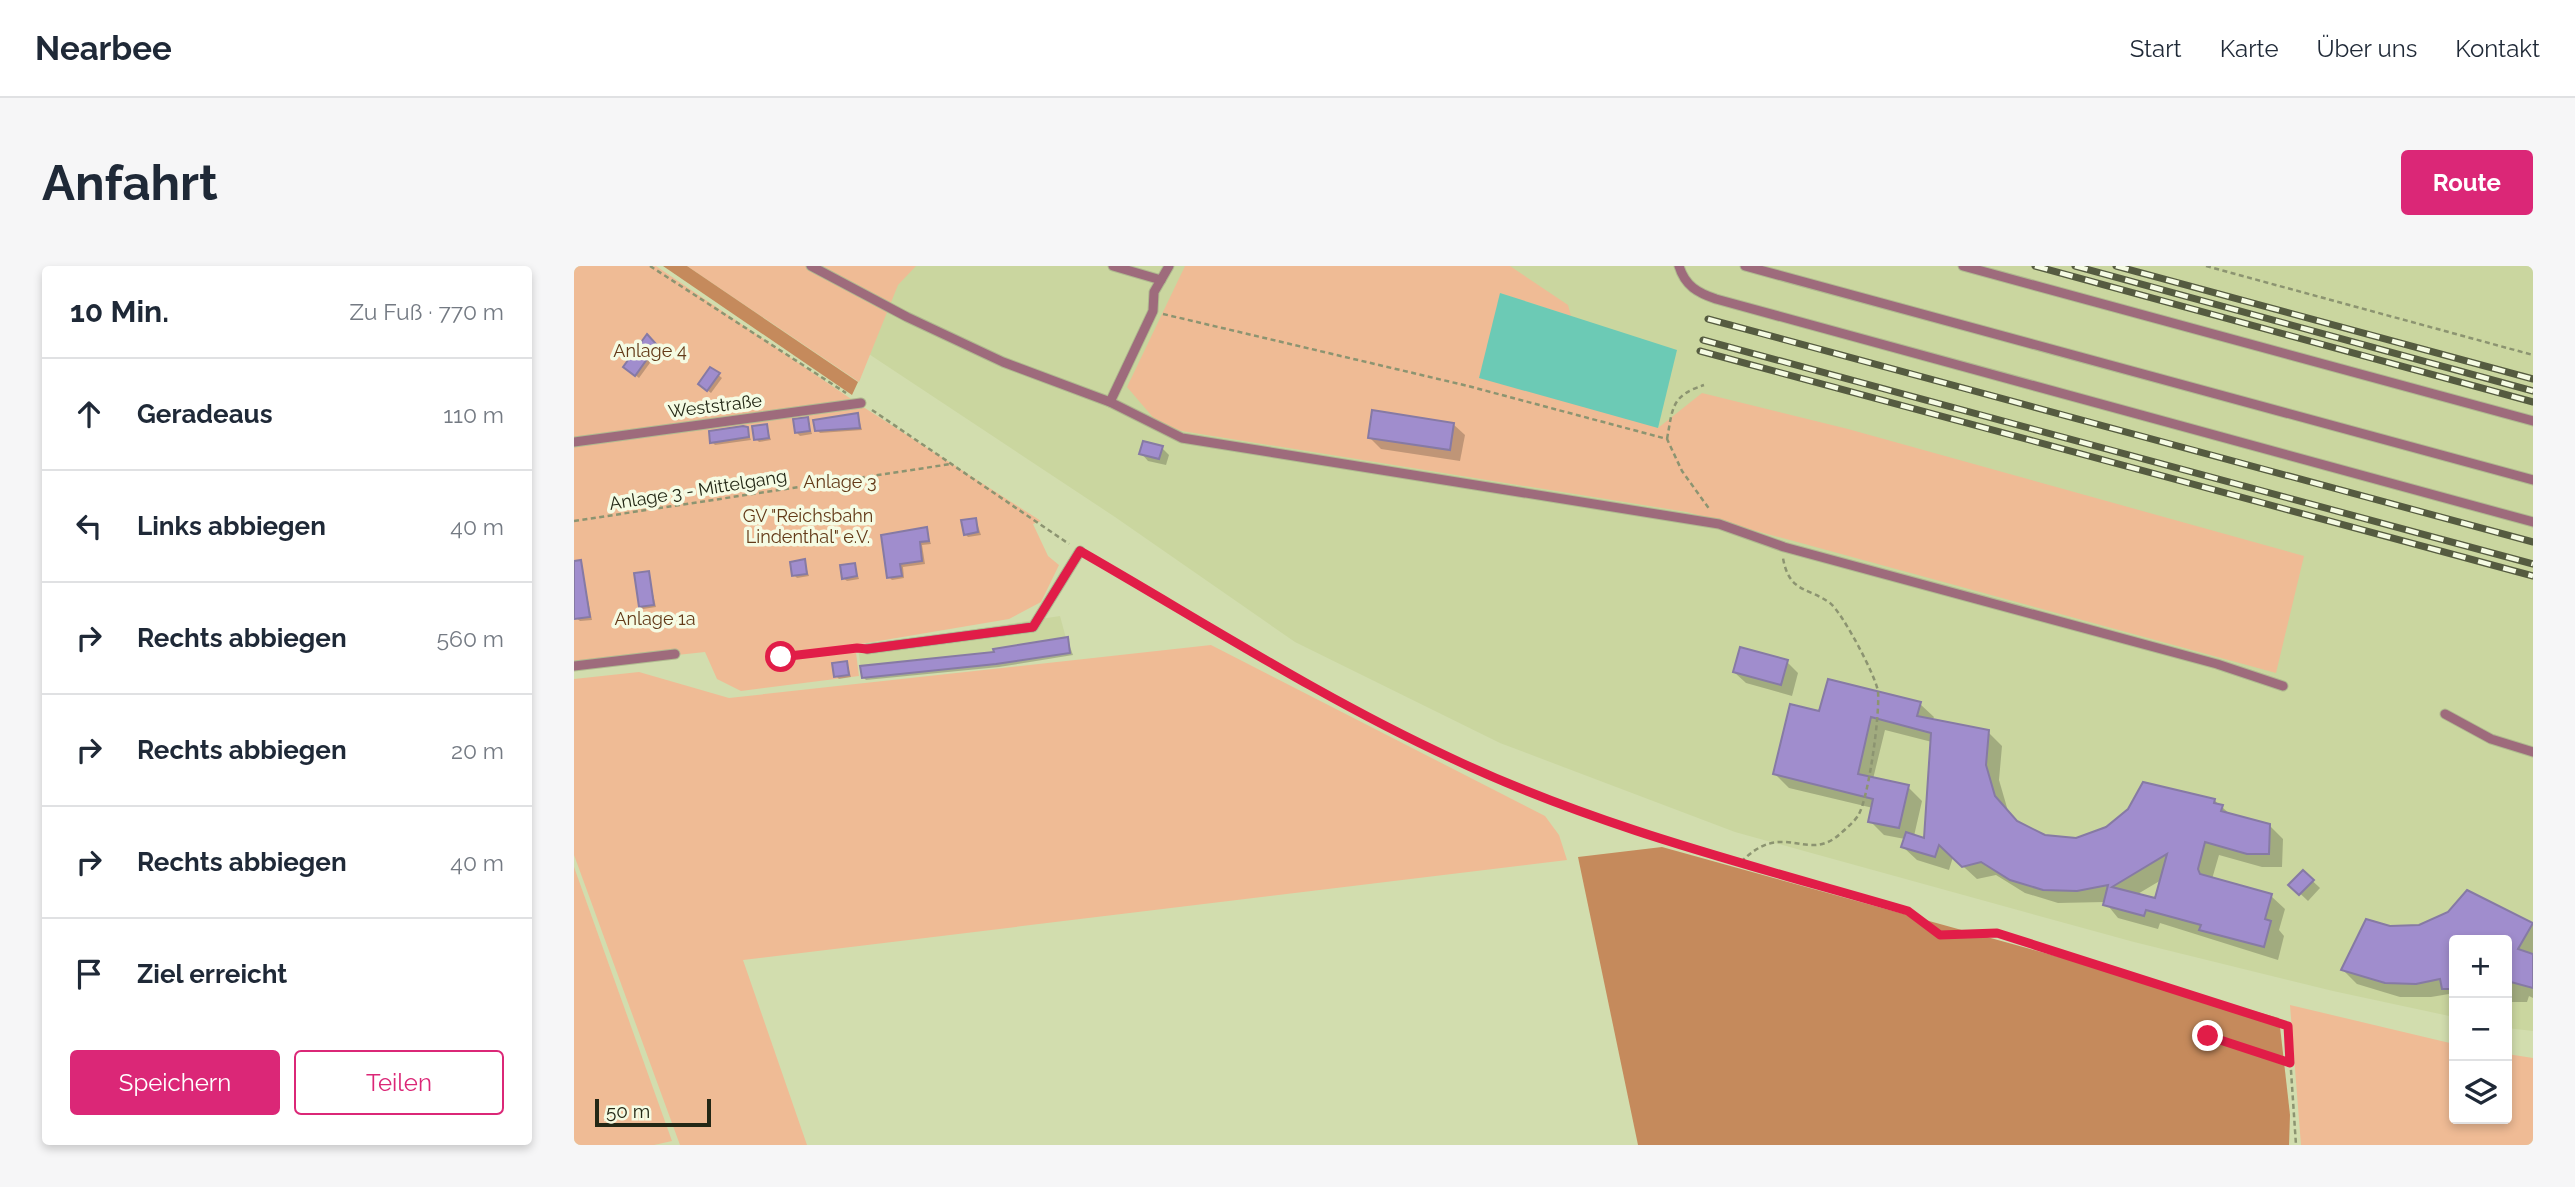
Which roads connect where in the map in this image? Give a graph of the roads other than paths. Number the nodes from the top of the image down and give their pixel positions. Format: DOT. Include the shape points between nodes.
graph roads {
  1 [pos="811,266"];
  2 [pos="1113,266"];
  3 [pos="1169,266"];
  4 [pos="1679,266"];
  5 [pos="1745,266"];
  6 [pos="1963,266"];
  7 [pos="1161,280"];
  8 [pos="1110,402"];
  9 [pos="861,403"];
  10 [pos="2533,421"];
  11 [pos="574,442"];
  12 [pos="2533,480"];
  13 [pos="2533,522"];
  14 [pos="1080,551"];
  15 [pos="867,649"];
  16 [pos="675,654"];
  17 [pos="574,666"];
  18 [pos="2283,686"];
  19 [pos="2445,714"];
  20 [pos="2533,751"];
  1 -- 8 [label="lane" via="1003,362"];
  2 -- 7 [label="lane"];
  3 -- 7 [label="lane"];
  4 -- 13 [label="lane" via="1687,284 1716,299"];
  5 -- 12 [label="lane"];
  6 -- 10 [label="lane"];
  7 -- 8 [label="lane" via="1154,292 1153,312"];
  8 -- 18 [label="lane" via="1166,432 1212,445 1719,524 1784,547"];
  9 -- 11 [label="lane, Weststraße"];
  14 -- 15 [label="lane" via="1033,627"];
  16 -- 17 [label="lane"];
  19 -- 20 [label="lane" via="2491,739"];
}
